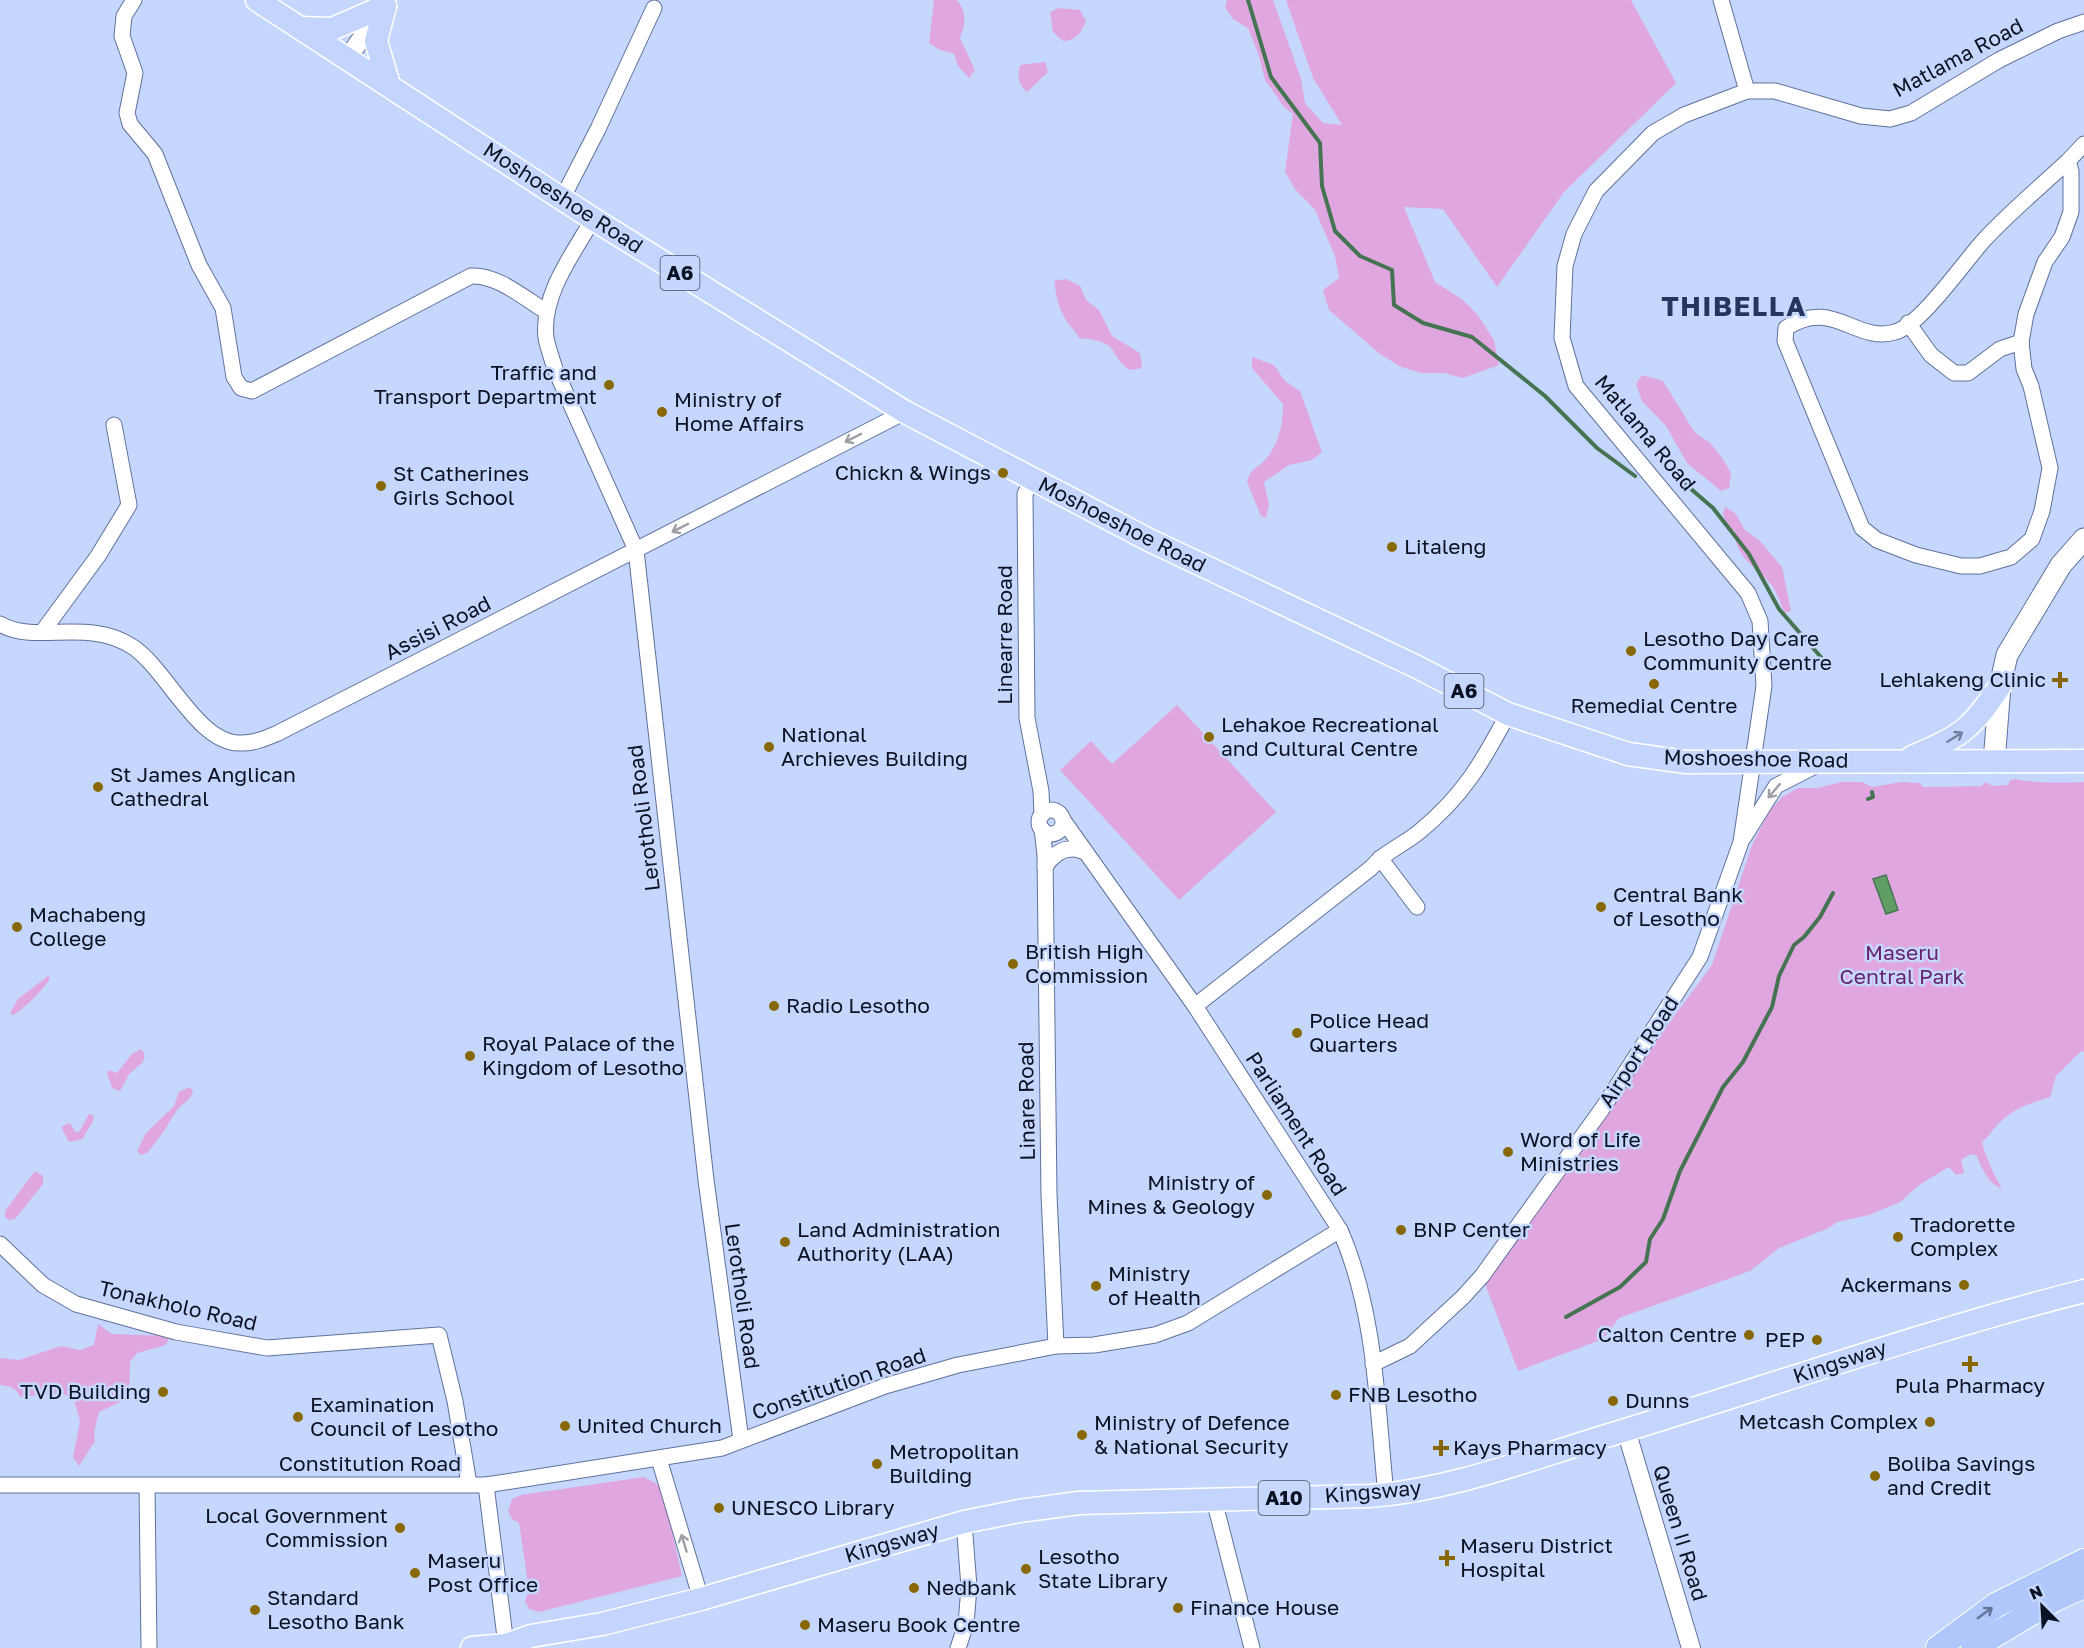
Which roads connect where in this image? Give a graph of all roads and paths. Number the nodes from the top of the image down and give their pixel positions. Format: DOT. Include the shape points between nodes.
graph roads {
  1 [pos="134,0"];
  2 [pos="257,0"];
  3 [pos="1721,0"];
  4 [pos="387,3"];
  5 [pos="654,8"];
  6 [pos="2084,22"];
  7 [pos="300,28"];
  8 [pos="347,59"];
  9 [pos="389,85"];
  10 [pos="1747,91"];
  11 [pos="2084,144"];
  12 [pos="2068,161"];
  13 [pos="563,197"];
  14 [pos="593,219"];
  15 [pos="547,312"];
  16 [pos="1908,323"];
  17 [pos="2021,342"];
  18 [pos="905,412"];
  19 [pos="114,425"];
  20 [pos="1033,479"];
  21 [pos="2084,539"];
  22 [pos="636,550"];
  23 [pos="0,624"];
  24 [pos="43,631"];
  25 [pos="2000,686"];
  26 [pos="1508,714"];
  27 [pos="1754,761"];
  28 [pos="2084,761"];
  29 [pos="1824,762"];
  30 [pos="1902,762"];
  31 [pos="1994,762"];
  32 [pos="1052,824"];
  33 [pos="1741,842"];
  34 [pos="1079,850"];
  35 [pos="1380,858"];
  36 [pos="1045,861"];
  37 [pos="1417,907"];
  38 [pos="1195,1006"];
  39 [pos="1340,1230"];
  40 [pos="0,1244"];
  41 [pos="2084,1291"];
  42 [pos="1056,1346"];
  43 [pos="1373,1364"];
  44 [pos="1626,1430"];
  45 [pos="741,1440"];
  46 [pos="659,1459"];
  47 [pos="469,1484"];
  48 [pos="0,1485"];
  49 [pos="486,1485"];
  50 [pos="147,1486"];
  51 [pos="1386,1495"];
  52 [pos="1214,1500"];
  53 [pos="964,1522"];
  54 [pos="2084,1561"];
  55 [pos="2084,1586"];
  56 [pos="701,1599"];
  57 [pos="532,1642"];
  58 [pos="506,1645"];
  59 [pos="149,1648"];
  60 [pos="472,1648"];
  61 [pos="958,1648"];
  62 [pos="1252,1648"];
  63 [pos="1691,1648"];
  64 [pos="1938,1648"];
  65 [pos="1973,1648"];
  1 -- 15 [label="street" via="124,16 122,36 135,73 127,113 130,124 155,154 199,265 223,308 234,377 241,388 252,391 471,276 494,280"];
  2 -- 7 [label="main road, Moshoeshoe Road / A6"];
  3 -- 10 [label="street"];
  4 -- 7 [label="main road" via="332,29"];
  4 -- 8 [label="street"];
  4 -- 9 [label="main road" via="376,40"];
  5 -- 13 [label="street"];
  6 -- 10 [label="street, Matlama Road" via="2019,50 1911,113 1890,119 1860,116 1775,91"];
  7 -- 8 [label="main road, Moshoeshoe Road / A6"];
  8 -- 9 [label="main road, Moshoeshoe Road / A6"];
  9 -- 13 [label="main road, Moshoeshoe Road / A6"];
  10 -- 27 [label="street, Matlama Road" via="1684,115 1653,133 1596,191 1574,234 1565,266 1562,338 1576,386 1748,593 1760,621 1764,686"];
  11 -- 12 [label="street"];
  12 -- 16 [label="street" via="1984,240"];
  12 -- 17 [label="street" via="2071,212 2045,262 2026,314"];
  13 -- 14 [label="main road, Moshoeshoe Road / A6"];
  14 -- 15 [label="street, Lerotholi Road" via="557,283"];
  14 -- 18 [label="main road, Moshoeshoe Road / A6"];
  15 -- 22 [label="street, Lerotholi Road" via="546,338 555,369"];
  16 -- 17 [label="street" via="1931,356 1954,373 1968,373 2000,350"];
  16 -- 17 [label="street" via="1898,332 1880,335 1843,321 1807,319 1786,328 1785,342 1862,528 1877,540 1916,555 1961,566 1980,566 2011,557 2032,539 2042,511 2050,468 2024,369"];
  18 -- 20 [label="main road, Moshoeshoe Road / A6"];
  18 -- 22 [label="street, Assisi Road, one-way"];
  19 -- 24 [label="street" via="129,505 98,556"];
  20 -- 26 [label="main road, Moshoeshoe Road / A6" via="1149,540"];
  20 -- 32 [label="street, Linearre Road" via="1025,494 1027,718 1041,791"];
  21 -- 25 [label="main road" via="2061,565 2007,655"];
  22 -- 24 [label="street, Assisi Road" via="258,741 238,743 221,739 207,729 149,660 132,646 90,631"];
  22 -- 45 [label="street, Lerotholi Road" via="708,1203"];
  23 -- 24 [label="street, Assisi Road" via="22,631"];
  30 -- 25 [label="main road, one-way" via="1956,738 1978,719"];
  25 -- 31 [label="main road"];
  26 -- 27 [label="main road, Moshoeshoe Road / A6" via="1628,754 1686,762"];
  26 -- 35 [label="street" via="1479,768 1452,803 1417,834"];
  27 -- 29 [label="main road, Moshoeshoe Road / A6"];
  27 -- 33 [label="street, Matlama Road"];
  28 -- 31 [label="main road, Moshoeshoe Road / A6"];
  29 -- 30 [label="main road, Moshoeshoe Road / A6"];
  29 -- 33 [label="street, one-way" via="1776,786"];
  30 -- 31 [label="main road, Moshoeshoe Road / A6"];
  32 -- 34 [label="street, Parliament Road"];
  32 -- 36 [label="street, Linare Road"];
  33 -- 43 [label="street, Airport Road" via="1700,957 1602,1109 1463,1297 1410,1346"];
  34 -- 36 [label="street" via="1059,852"];
  34 -- 38 [label="street, Parliament Road"];
  35 -- 37 [label="street"];
  35 -- 38 [label="street"];
  36 -- 42 [label="street, Linare Road" via="1049,1194"];
  38 -- 39 [label="street, Parliament Road"];
  39 -- 42 [label="street, Constitution Road" via="1188,1323 1119,1342"];
  39 -- 43 [label="street, Parliament Road" via="1362,1290"];
  40 -- 47 [label="street, Tonakholo Road" via="43,1285 76,1304 176,1332 267,1348 439,1335"];
  41 -- 44 [label="main road, Kingsway / A10" via="1913,1339"];
  42 -- 45 [label="street, Constitution Road" via="958,1365 885,1386"];
  43 -- 51 [label="street, Parliament Road"];
  44 -- 51 [label="main road, Kingsway / A10" via="1461,1480"];
  44 -- 63 [label="street, Queen II Road"];
  45 -- 46 [label="street, Constitution Road" via="722,1448"];
  46 -- 49 [label="street, Constitution Road"];
  56 -- 46 [label="street, one-way"];
  47 -- 49 [label="street, Constitution Road"];
  47 -- 50 [label="street, Constitution Road"];
  48 -- 50 [label="street, Constitution Road"];
  49 -- 58 [label="street"];
  50 -- 59 [label="street"];
  51 -- 52 [label="main road, Kingsway / A10"];
  52 -- 53 [label="main road, Kingsway / A10" via="1079,1503"];
  52 -- 62 [label="street"];
  53 -- 56 [label="main road, Kingsway / A10"];
  53 -- 61 [label="street" via="969,1587 966,1624"];
  64 -- 54 [label="highway, one-way" via="1996,1605"];
  55 -- 65 [label="highway" via="2045,1604"];
  56 -- 57 [label="main road, Kingsway / A10"];
  57 -- 58 [label="main road, Kingsway / A10"];
  58 -- 60 [label="main road, Kingsway / A10"];
}
